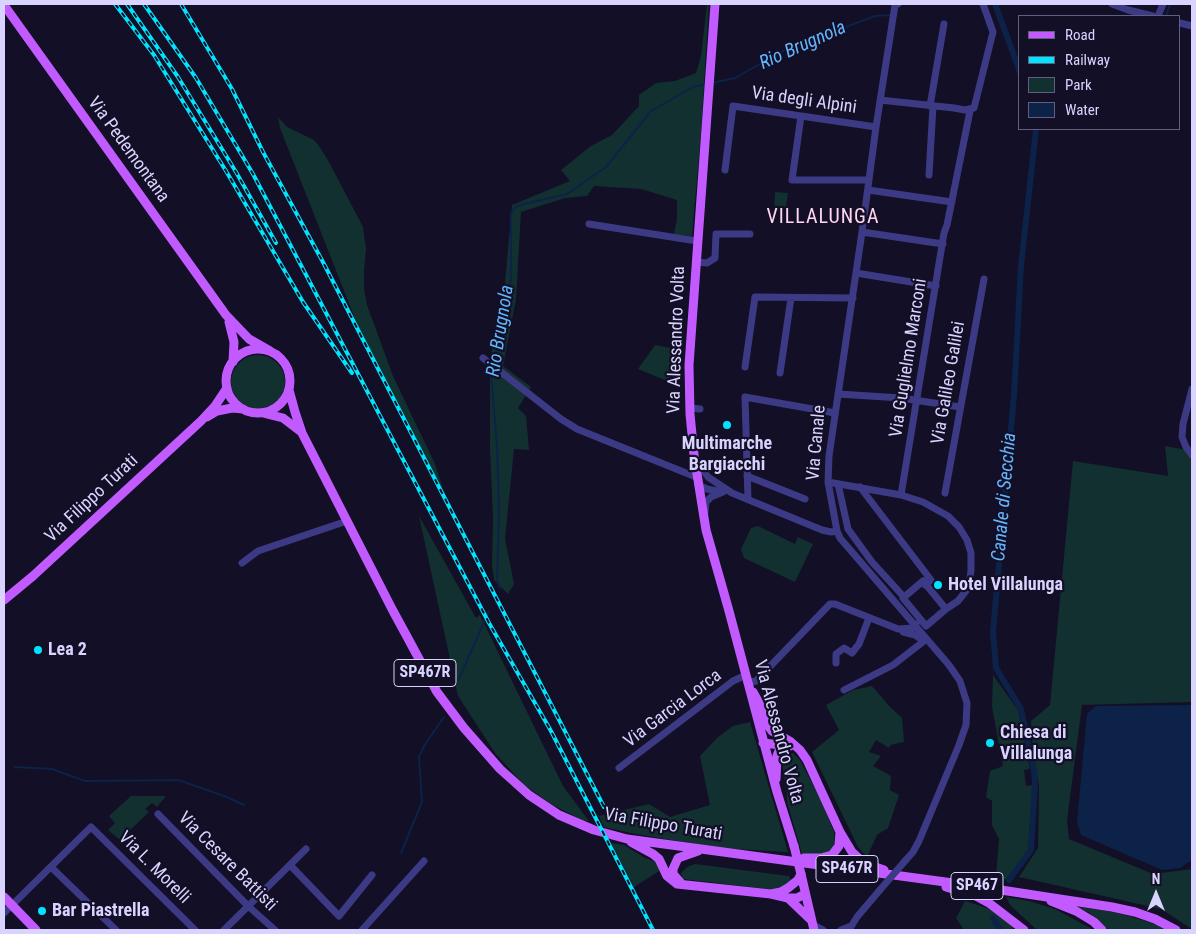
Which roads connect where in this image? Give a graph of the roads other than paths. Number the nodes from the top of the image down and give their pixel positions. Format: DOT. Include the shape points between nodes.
graph roads {
  1 [pos="715,4"];
  2 [pos="898,4"];
  3 [pos="983,4"];
  4 [pos="1112,4"];
  5 [pos="4,5"];
  6 [pos="1149,15"];
  7 [pos="944,24"];
  8 [pos="880,100"];
  9 [pos="931,106"];
  10 [pos="970,111"];
  11 [pos="801,116"];
  12 [pos="876,127"];
  13 [pos="725,170"];
  14 [pos="929,175"];
  15 [pos="868,180"];
  16 [pos="868,190"];
  17 [pos="952,202"];
  18 [pos="589,224"];
  19 [pos="862,232"];
  20 [pos="750,234"];
  21 [pos="697,241"];
  22 [pos="943,244"];
  23 [pos="696,262"];
  24 [pos="856,273"];
  25 [pos="984,279"];
  26 [pos="936,286"];
  27 [pos="791,298"];
  28 [pos="853,298"];
  29 [pos="226,315"];
  30 [pos="270,351"];
  31 [pos="483,358"];
  32 [pos="233,362"];
  33 [pos="745,367"];
  34 [pos="780,373"];
  35 [pos="227,388"];
  36 [pos="1192,389"];
  37 [pos="289,390"];
  38 [pos="838,394"];
  39 [pos="917,400"];
  40 [pos="960,407"];
  41 [pos="690,408"];
  42 [pos="243,409"];
  43 [pos="700,409"];
  44 [pos="836,412"];
  45 [pos="263,413"];
  46 [pos="201,421"];
  47 [pos="302,433"];
  48 [pos="694,455"];
  49 [pos="1192,455"];
  50 [pos="747,476"];
  51 [pos="697,481"];
  52 [pos="828,482"];
  53 [pos="838,484"];
  54 [pos="718,485"];
  55 [pos="860,487"];
  56 [pos="723,492"];
  57 [pos="732,492"];
  58 [pos="944,493"];
  59 [pos="901,495"];
  60 [pos="748,499"];
  61 [pos="805,499"];
  62 [pos="347,521"];
  63 [pos="706,530"];
  64 [pos="836,531"];
  65 [pos="242,563"];
  66 [pos="926,584"];
  67 [pos="4,600"];
  68 [pos="904,602"];
  69 [pos="946,609"];
  70 [pos="869,618"];
  71 [pos="921,627"];
  72 [pos="901,629"];
  73 [pos="836,663"];
  74 [pos="746,679"];
  75 [pos="844,690"];
  76 [pos="788,742"];
  77 [pos="763,743"];
  78 [pos="619,768"];
  79 [pos="776,792"];
  80 [pos="158,814"];
  81 [pos="840,832"];
  82 [pos="627,839"];
  83 [pos="306,849"];
  84 [pos="705,850"];
  85 [pos="780,859"];
  86 [pos="424,861"];
  87 [pos="290,865"];
  88 [pos="51,867"];
  89 [pos="801,874"];
  90 [pos="372,875"];
  91 [pos="914,878"];
  92 [pos="684,886"];
  93 [pos="781,892"];
  94 [pos="771,894"];
  95 [pos="805,894"];
  96 [pos="4,897"];
  97 [pos="1040,897"];
  98 [pos="788,898"];
  99 [pos="11,905"];
  100 [pos="248,906"];
  101 [pos="4,913"];
  102 [pos="813,925"];
  103 [pos="850,928"];
  104 [pos="1021,928"];
  105 [pos="36,930"];
  106 [pos="116,930"];
  107 [pos="195,930"];
  108 [pos="224,930"];
  109 [pos="275,930"];
  110 [pos="362,930"];
  111 [pos="823,930"];
  112 [pos="841,930"];
  113 [pos="1102,930"];
  114 [pos="1176,930"];
  1 -- 21 [label="main road, Via Alessandro Volta"];
  2 -- 8 [label="street, Via Canale" via="895,5"];
  3 -- 10 [label="street, Via Guglielmo Marconi" via="993,32 976,104"];
  4 -- 6 [label="street"];
  5 -- 29 [label="main road, Via Pedemontana"];
  7 -- 9 [label="street"];
  8 -- 9 [label="street"];
  8 -- 12 [label="street, Via Canale"];
  9 -- 10 [label="street"];
  9 -- 14 [label="street"];
  10 -- 17 [label="street, Via Guglielmo Marconi"];
  11 -- 12 [label="street, Via degli Alpini"];
  11 -- 13 [label="street, Via degli Alpini" via="732,106"];
  11 -- 15 [label="street" via="792,180"];
  12 -- 15 [label="street, Via Canale"];
  15 -- 16 [label="street, Via Canale"];
  16 -- 17 [label="street"];
  16 -- 19 [label="street, Via Canale"];
  17 -- 22 [label="street, Via Guglielmo Marconi"];
  18 -- 21 [label="street"];
  19 -- 22 [label="street"];
  19 -- 24 [label="street, Via Canale"];
  20 -- 23 [label="street" via="716,234 715,258 706,263"];
  21 -- 23 [label="main road, Via Alessandro Volta"];
  22 -- 26 [label="street, Via Guglielmo Marconi"];
  23 -- 41 [label="main road, Via Alessandro Volta" via="689,365"];
  24 -- 26 [label="street"];
  24 -- 28 [label="street, Via Canale"];
  25 -- 40 [label="street, Via Galileo Galilei"];
  26 -- 39 [label="street, Via Guglielmo Marconi"];
  27 -- 28 [label="street"];
  27 -- 33 [label="street" via="755,298"];
  27 -- 34 [label="street"];
  28 -- 38 [label="street, Via Canale"];
  29 -- 30 [label="main road" via="249,338"];
  29 -- 32 [label="main road" via="234,342"];
  30 -- 32 [label="main road" via="250,350"];
  30 -- 37 [label="main road, SP467R" via="287,367"];
  31 -- 51 [label="street" via="577,429"];
  32 -- 35 [label="main road, SP467R" via="227,374"];
  35 -- 42 [label="main road" via="236,404"];
  35 -- 46 [label="main road, SP467R"];
  36 -- 49 [label="street" via="1182,436"];
  37 -- 45 [label="main road" via="280,405"];
  37 -- 47 [label="main road, Via Filippo Turati / SP467R"];
  38 -- 39 [label="street"];
  38 -- 44 [label="street, Via Canale"];
  39 -- 40 [label="street"];
  39 -- 59 [label="street, Via Guglielmo Marconi"];
  40 -- 58 [label="street, Via Galileo Galilei"];
  41 -- 43 [label="street"];
  41 -- 48 [label="main road, Via Alessandro Volta"];
  42 -- 45 [label="main road, SP467R"];
  42 -- 46 [label="main road, SP467R" via="217,411"];
  44 -- 50 [label="street" via="745,397"];
  44 -- 52 [label="street, Via Canale"];
  45 -- 47 [label="main road, Via Filippo Turati / SP467R" via="283,418"];
  46 -- 67 [label="main road, Via Filippo Turati / SP467R"];
  47 -- 62 [label="main road, Via Filippo Turati / SP467R"];
  48 -- 51 [label="main road, Via Alessandro Volta"];
  48 -- 54 [label="street" via="708,478"];
  50 -- 60 [label="street"];
  50 -- 61 [label="street"];
  51 -- 54 [label="street"];
  51 -- 56 [label="street" via="706,489"];
  51 -- 63 [label="main road, Via Alessandro Volta"];
  52 -- 53 [label="street"];
  52 -- 64 [label="street, Via Canale"];
  53 -- 55 [label="street"];
  53 -- 68 [label="street, Via Canale" via="848,529"];
  54 -- 57 [label="street"];
  55 -- 59 [label="street"];
  55 -- 66 [label="street" via="930,580"];
  56 -- 57 [label="street"];
  56 -- 63 [label="street" via="706,502"];
  57 -- 60 [label="street"];
  59 -- 69 [label="street" via="923,502 948,516 967,540 971,554 969,587 958,601"];
  60 -- 64 [label="street" via="822,530"];
  62 -- 65 [label="street" via="258,552"];
  62 -- 82 [label="main road, Via Filippo Turati / SP467R" via="426,674 464,728 500,769 528,795 559,815"];
  63 -- 74 [label="main road, Via Alessandro Volta"];
  64 -- 68 [label="street, Via Canale" via="867,570"];
  66 -- 68 [label="street" via="923,582"];
  66 -- 69 [label="street"];
  68 -- 71 [label="street"];
  69 -- 71 [label="street"];
  70 -- 72 [label="street"];
  70 -- 73 [label="street" via="856,649 852,654 844,648 836,654"];
  70 -- 74 [label="street, Via Garcia Lorca" via="830,604 756,681"];
  71 -- 72 [label="street"];
  71 -- 103 [label="street, bridge" via="960,681 967,703 966,725 913,852"];
  72 -- 75 [label="street" via="924,641 893,665"];
  74 -- 76 [label="main road" via="766,723"];
  74 -- 77 [label="main road, Via Alessandro Volta"];
  74 -- 78 [label="street, Via Garcia Lorca" via="733,681"];
  76 -- 77 [label="main road"];
  76 -- 79 [label="main road" via="777,756"];
  76 -- 81 [label="main road" via="800,750 811,767"];
  77 -- 79 [label="main road, Via Alessandro Volta"];
  79 -- 89 [label="main road, Via Alessandro Volta, bridge"];
  80 -- 100 [label="street, Via Cesare Battisti"];
  81 -- 85 [label="main road" via="839,846 832,855"];
  81 -- 91 [label="main road" via="852,852 864,863"];
  82 -- 84 [label="main road, Via Filippo Turati / SP467R"];
  82 -- 92 [label="main road" via="653,854 671,880"];
  83 -- 87 [label="street"];
  84 -- 85 [label="main road, Via Filippo Turati / SP467R"];
  84 -- 92 [label="main road" via="682,856 675,863 673,874"];
  85 -- 91 [label="main road, Via Filippo Turati / SP467R"];
  86 -- 110 [label="street"];
  87 -- 90 [label="street" via="339,916"];
  87 -- 100 [label="street"];
  88 -- 99 [label="street"];
  88 -- 106 [label="street"];
  88 -- 107 [label="street, Via L. Morelli" via="91,827"];
  89 -- 93 [label="main road"];
  89 -- 95 [label="main road"];
  91 -- 97 [label="main road, Via Filippo Turati / SP467"];
  91 -- 104 [label="main road" via="989,902"];
  92 -- 94 [label="main road"];
  93 -- 94 [label="main road"];
  93 -- 95 [label="main road"];
  94 -- 98 [label="main road"];
  95 -- 98 [label="main road"];
  95 -- 102 [label="main road"];
  96 -- 99 [label="main road"];
  97 -- 113 [label="main road" via="1076,911"];
  97 -- 114 [label="main road, SP467" via="1135,912"];
  98 -- 102 [label="main road"];
  99 -- 101 [label="street"];
  99 -- 105 [label="main road"];
  100 -- 108 [label="street"];
  100 -- 109 [label="street, Via Cesare Battisti"];
  102 -- 111 [label="street"];
  103 -- 112 [label="street"];
}
